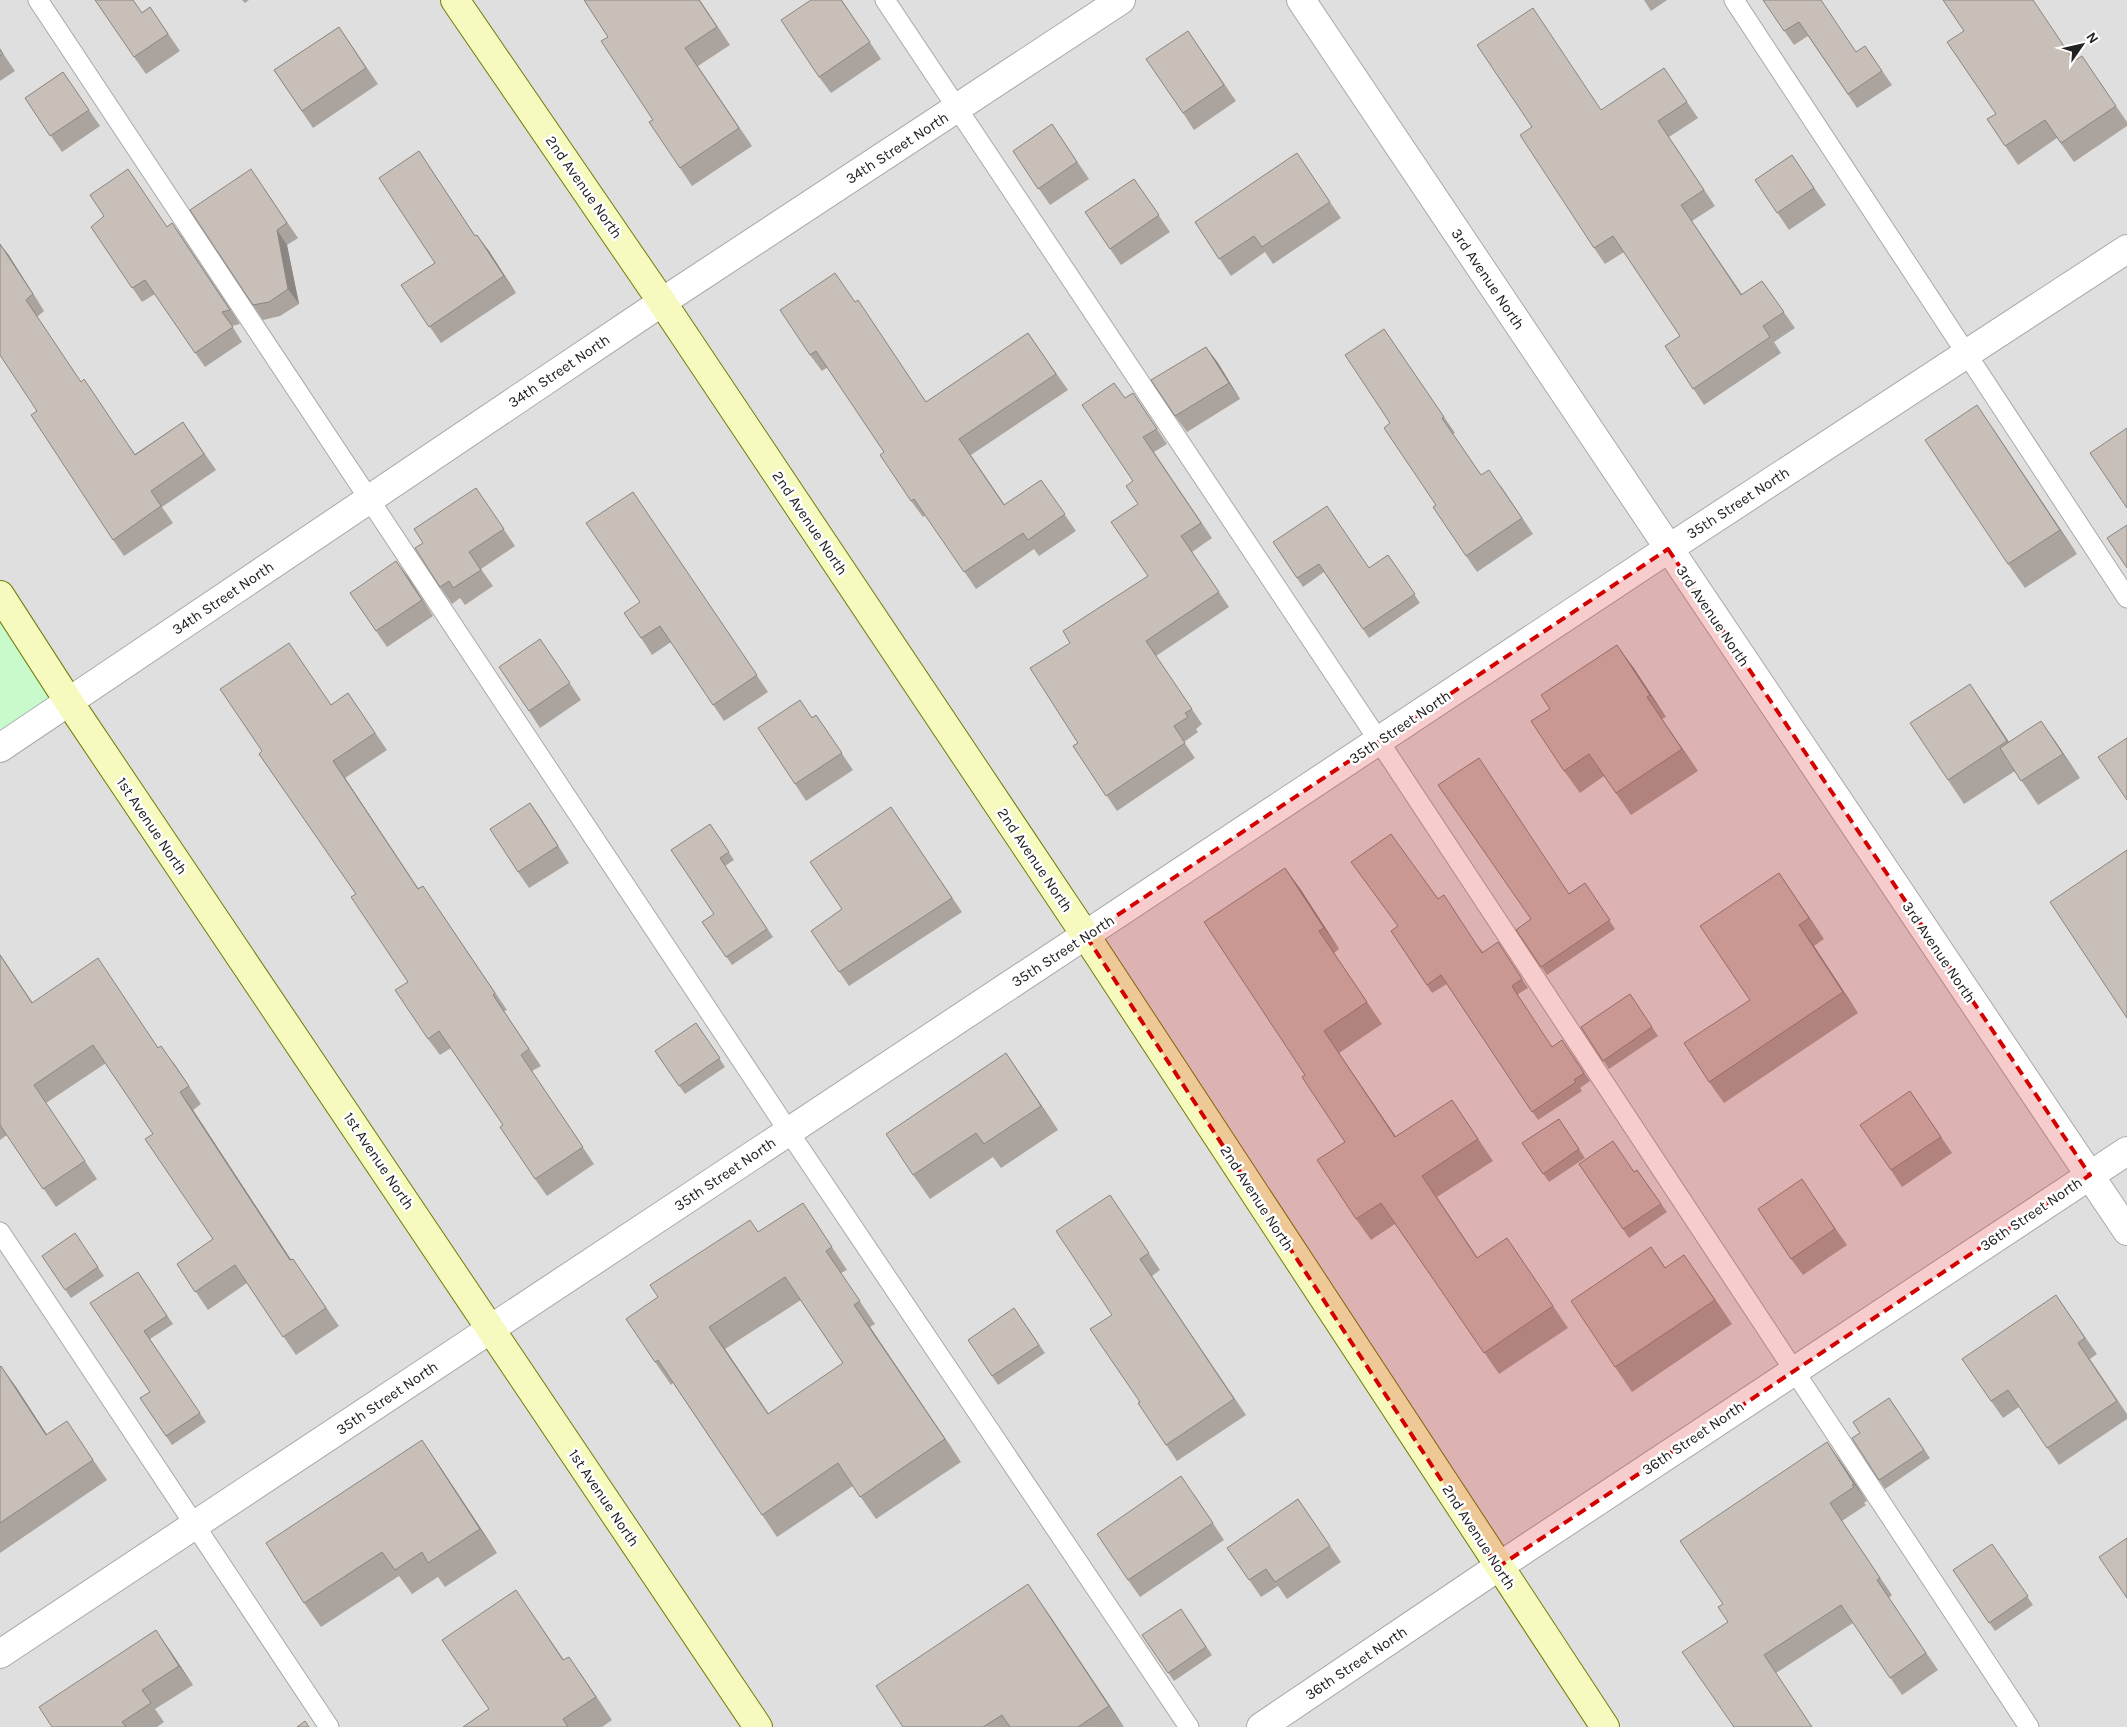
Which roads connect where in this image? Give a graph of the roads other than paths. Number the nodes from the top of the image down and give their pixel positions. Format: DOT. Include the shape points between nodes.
graph roads {
  1 [pos="38,0"];
  2 [pos="454,0"];
  3 [pos="885,0"];
  4 [pos="1121,0"];
  5 [pos="1301,0"];
  6 [pos="1734,0"];
  7 [pos="956,109"];
  8 [pos="2127,249"];
  9 [pos="662,302"];
  10 [pos="1965,354"];
  11 [pos="369,500"];
  12 [pos="1668,549"];
  13 [pos="0,596"];
  14 [pos="2127,598"];
  15 [pos="69,702"];
  16 [pos="1379,741"];
  17 [pos="0,748"];
  18 [pos="1086,936"];
  19 [pos="789,1132"];
  20 [pos="2127,1151"];
  21 [pos="2090,1175"];
  22 [pos="2127,1231"];
  23 [pos="0,1232"];
  24 [pos="492,1329"];
  25 [pos="1795,1371"];
  26 [pos="195,1525"];
  27 [pos="1498,1567"];
  28 [pos="0,1654"];
  29 [pos="329,1727"];
  30 [pos="758,1727"];
  31 [pos="1189,1727"];
  32 [pos="1261,1727"];
  33 [pos="1604,1727"];
  34 [pos="2029,1727"];
  1 -- 11 [label="lane"];
  2 -- 9 [label="main road, 2nd Avenue North"];
  3 -- 7 [label="lane"];
  4 -- 7 [label="street, 34th Street North"];
  5 -- 12 [label="street, 3rd Avenue North"];
  6 -- 10 [label="lane"];
  7 -- 9 [label="street, 34th Street North"];
  7 -- 16 [label="lane"];
  8 -- 10 [label="street, 35th Street North"];
  9 -- 11 [label="street, 34th Street North"];
  9 -- 18 [label="main road, 2nd Avenue North"];
  10 -- 12 [label="street, 35th Street North"];
  10 -- 14 [label="lane"];
  11 -- 15 [label="street, 34th Street North"];
  11 -- 19 [label="lane"];
  12 -- 16 [label="street, 35th Street North"];
  12 -- 21 [label="street, 3rd Avenue North"];
  13 -- 15 [label="main road, 1st Avenue North"];
  15 -- 17 [label="street, 34th Street North"];
  15 -- 24 [label="main road, 1st Avenue North"];
  16 -- 18 [label="street, 35th Street North"];
  16 -- 25 [label="lane"];
  18 -- 19 [label="street, 35th Street North"];
  18 -- 27 [label="main road, 2nd Avenue North"];
  19 -- 24 [label="street, 35th Street North"];
  19 -- 31 [label="lane"];
  20 -- 21 [label="street, 36th Street North"];
  21 -- 22 [label="street, 3rd Avenue North"];
  21 -- 25 [label="street, 36th Street North"];
  23 -- 26 [label="lane"];
  24 -- 26 [label="street, 35th Street North"];
  24 -- 30 [label="main road, 1st Avenue North"];
  25 -- 27 [label="street, 36th Street North"];
  25 -- 34 [label="lane"];
  26 -- 28 [label="street, 35th Street North"];
  26 -- 29 [label="lane"];
  27 -- 32 [label="street, 36th Street North"];
  27 -- 33 [label="main road, 2nd Avenue North"];
}
